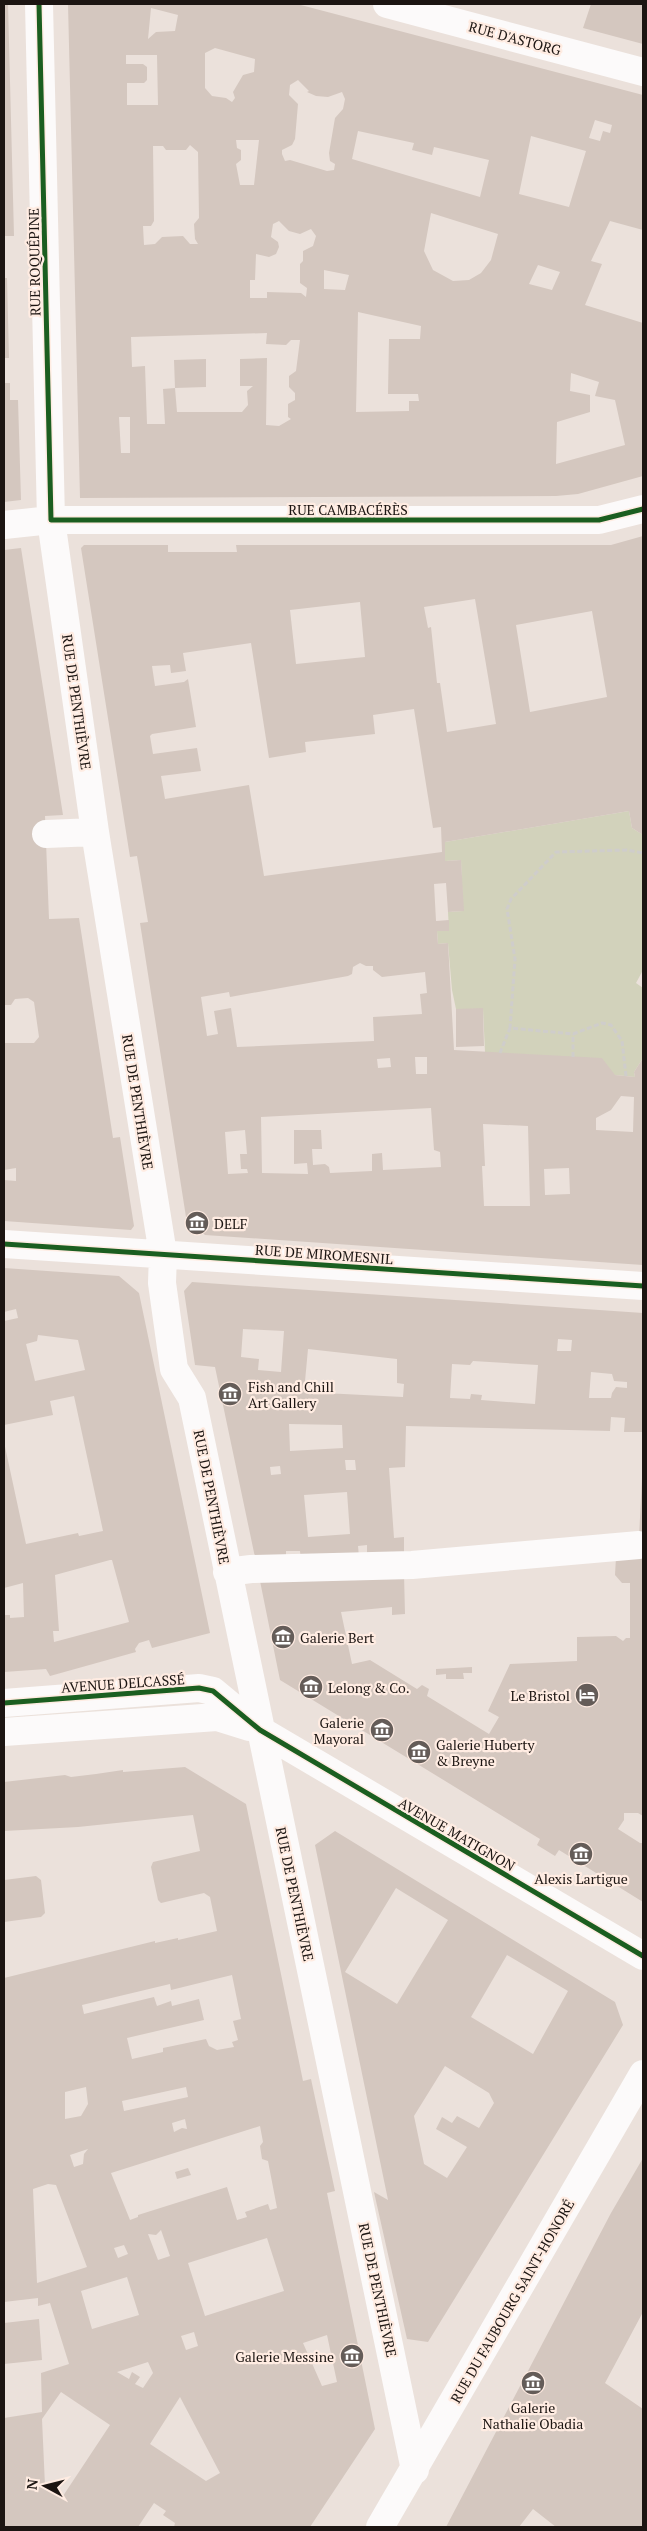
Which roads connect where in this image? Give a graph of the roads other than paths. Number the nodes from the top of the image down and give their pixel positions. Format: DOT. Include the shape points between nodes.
graph roads {
  1 [pos="39,4"];
  2 [pos="387,4"];
  3 [pos="643,72"];
  4 [pos="643,509"];
  5 [pos="51,520"];
  6 [pos="4,525"];
  7 [pos="95,832"];
  8 [pos="46,834"];
  9 [pos="4,1244"];
  10 [pos="163,1254"];
  11 [pos="643,1286"];
  12 [pos="639,1545"];
  13 [pos="227,1572"];
  14 [pos="4,1703"];
  15 [pos="260,1730"];
  16 [pos="4,1732"];
  17 [pos="643,1956"];
  18 [pos="643,2074"];
  19 [pos="415,2470"];
  20 [pos="380,2527"];
  1 -- 5 [label="street, RUE ROQUÉPINE"];
  2 -- 3 [label="street, RUE D'ASTORG"];
  4 -- 5 [label="street, RUE CAMBACÉRÈS" via="599,520"];
  5 -- 6 [label="street, RUE CAMBACÉRÈS"];
  5 -- 7 [label="street, RUE DE PENTHIÈVRE"];
  7 -- 8 [label="street"];
  7 -- 10 [label="street, RUE DE PENTHIÈVRE"];
  9 -- 10 [label="street, RUE DE MIROMESNIL"];
  10 -- 11 [label="street, RUE DE MIROMESNIL"];
  10 -- 13 [label="street, RUE DE PENTHIÈVRE" via="162,1283 174,1369 192,1398"];
  12 -- 13 [label="street" via="412,1564"];
  13 -- 15 [label="street, RUE DE PENTHIÈVRE"];
  14 -- 15 [label="street, AVENUE DELCASSÉ" via="200,1688 213,1691"];
  15 -- 16 [label="street" via="217,1717"];
  15 -- 17 [label="street, AVENUE MATIGNON"];
  15 -- 19 [label="street, RUE DE PENTHIÈVRE"];
  18 -- 19 [label="street, RUE DU FAUBOURG SAINT-HONORÉ"];
  19 -- 20 [label="street, RUE DU FAUBOURG SAINT-HONORÉ"];
}
